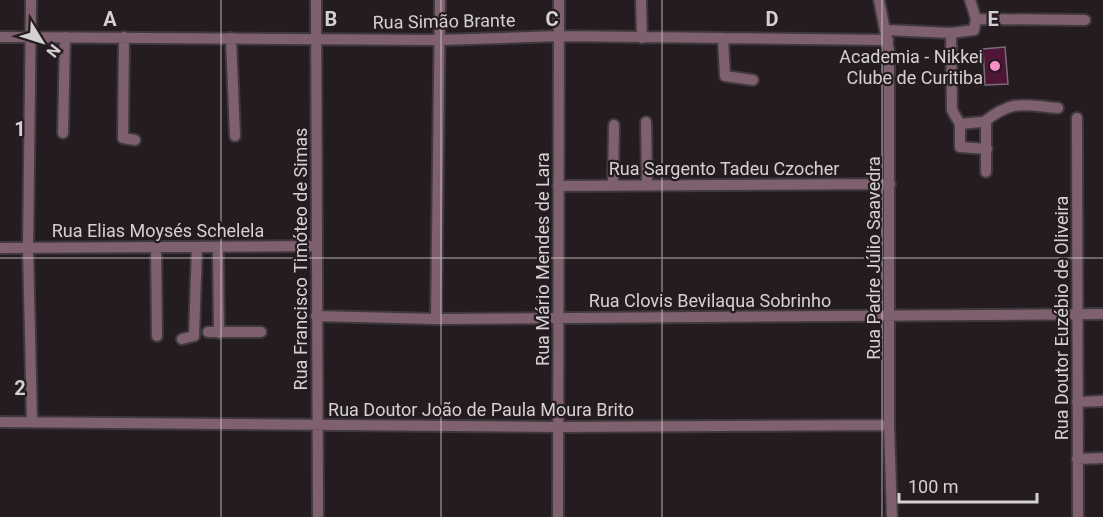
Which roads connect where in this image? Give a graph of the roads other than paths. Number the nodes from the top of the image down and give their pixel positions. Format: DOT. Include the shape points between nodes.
graph roads {
  1 [pos="31,0"];
  2 [pos="316,0"];
  3 [pos="440,0"];
  4 [pos="559,0"];
  5 [pos="641,0"];
  6 [pos="879,0"];
  7 [pos="970,0"];
  8 [pos="976,18"];
  9 [pos="1085,20"];
  10 [pos="951,33"];
  11 [pos="887,35"];
  12 [pos="559,36"];
  13 [pos="0,37"];
  14 [pos="31,37"];
  15 [pos="64,37"];
  16 [pos="124,38"];
  17 [pos="231,38"];
  18 [pos="317,38"];
  19 [pos="642,38"];
  20 [pos="723,38"];
  21 [pos="440,40"];
  22 [pos="753,80"];
  23 [pos="1058,108"];
  24 [pos="1077,118"];
  25 [pos="646,122"];
  26 [pos="984,122"];
  27 [pos="960,124"];
  28 [pos="614,125"];
  29 [pos="63,133"];
  30 [pos="235,136"];
  31 [pos="135,140"];
  32 [pos="987,149"];
  33 [pos="986,172"];
  34 [pos="613,184"];
  35 [pos="647,184"];
  36 [pos="890,184"];
  37 [pos="558,186"];
  38 [pos="316,246"];
  39 [pos="156,247"];
  40 [pos="197,247"];
  41 [pos="218,247"];
  42 [pos="0,248"];
  43 [pos="28,248"];
  44 [pos="1079,314"];
  45 [pos="1103,314"];
  46 [pos="891,315"];
  47 [pos="316,316"];
  48 [pos="558,316"];
  49 [pos="436,319"];
  50 [pos="261,332"];
  51 [pos="157,336"];
  52 [pos="182,339"];
  53 [pos="1103,401"];
  54 [pos="1077,402"];
  55 [pos="0,422"];
  56 [pos="32,422"];
  57 [pos="317,425"];
  58 [pos="889,425"];
  59 [pos="558,427"];
  60 [pos="1103,458"];
  61 [pos="1077,459"];
  62 [pos="318,517"];
  63 [pos="558,517"];
  64 [pos="892,517"];
  65 [pos="1078,517"];
  1 -- 14 [label="street"];
  2 -- 18 [label="street, Rua Francisco Timóteo de Simas"];
  3 -- 21 [label="street"];
  4 -- 12 [label="street, Rua Mário Mendes de Lara"];
  5 -- 19 [label="street"];
  6 -- 11 [label="street, Rua Padre Júlio Saavedra"];
  7 -- 8 [label="street"];
  8 -- 9 [label="street"];
  8 -- 10 [label="street" via="974,30"];
  10 -- 11 [label="street, Rua Simão Brante"];
  10 -- 27 [label="street" via="952,110"];
  11 -- 20 [label="street, Rua Simão Brante"];
  11 -- 36 [label="street, Rua Padre Júlio Saavedra"];
  12 -- 19 [label="street, Rua Simão Brante"];
  12 -- 21 [label="street, Rua Simão Brante"];
  12 -- 37 [label="street, Rua Mário Mendes de Lara"];
  13 -- 14 [label="street, Rua Simão Brante"];
  14 -- 15 [label="street, Rua Simão Brante"];
  14 -- 43 [label="street"];
  15 -- 16 [label="street, Rua Simão Brante"];
  15 -- 29 [label="street"];
  16 -- 17 [label="street, Rua Simão Brante"];
  16 -- 31 [label="street" via="123,138"];
  17 -- 18 [label="street, Rua Simão Brante"];
  17 -- 30 [label="street"];
  18 -- 21 [label="street, Rua Simão Brante"];
  18 -- 38 [label="street, Rua Francisco Timóteo de Simas"];
  19 -- 20 [label="street, Rua Simão Brante"];
  20 -- 22 [label="street" via="725,76"];
  21 -- 49 [label="street"];
  23 -- 26 [label="street" via="1013,104"];
  24 -- 44 [label="street, Rua Doutor Euzébio de Oliveira"];
  25 -- 35 [label="street"];
  26 -- 27 [label="street"];
  26 -- 32 [label="street"];
  27 -- 32 [label="street" via="961,148"];
  28 -- 34 [label="street"];
  32 -- 33 [label="street"];
  34 -- 35 [label="street, Rua Sargento Tadeu Czocher"];
  34 -- 37 [label="street, Rua Sargento Tadeu Czocher"];
  35 -- 36 [label="street, Rua Sargento Tadeu Czocher"];
  36 -- 46 [label="street, Rua Padre Júlio Saavedra"];
  37 -- 48 [label="street, Rua Mário Mendes de Lara"];
  38 -- 41 [label="street, Rua Elias Moysés Schelela"];
  38 -- 47 [label="street, Rua Francisco Timóteo de Simas"];
  39 -- 40 [label="street, Rua Elias Moysés Schelela"];
  39 -- 43 [label="street, Rua Elias Moysés Schelela"];
  39 -- 51 [label="street"];
  40 -- 41 [label="street, Rua Elias Moysés Schelela"];
  40 -- 52 [label="street" via="194,336"];
  41 -- 50 [label="street" via="214,332"];
  42 -- 43 [label="street, Rua Elias Moysés Schelela"];
  43 -- 56 [label="street"];
  44 -- 45 [label="street, Rua Clovis Bevilaqua Sobrinho"];
  44 -- 46 [label="street, Rua Clovis Bevilaqua Sobrinho"];
  44 -- 54 [label="street, Rua Doutor Euzébio de Oliveira"];
  46 -- 48 [label="street, Rua Clovis Bevilaqua Sobrinho"];
  46 -- 58 [label="street, Rua Padre Júlio Saavedra"];
  47 -- 49 [label="street, Rua Clovis Bevilaqua Sobrinho"];
  47 -- 57 [label="street, Rua Francisco Timóteo de Simas"];
  48 -- 49 [label="street, Rua Clovis Bevilaqua Sobrinho"];
  48 -- 59 [label="street, Rua Mário Mendes de Lara"];
  53 -- 54 [label="street"];
  54 -- 61 [label="street, Rua Doutor Euzébio de Oliveira"];
  55 -- 56 [label="street, Rua Doutor João de Paula Moura Brito"];
  56 -- 57 [label="street, Rua Doutor João de Paula Moura Brito"];
  57 -- 59 [label="street, Rua Doutor João de Paula Moura Brito"];
  57 -- 62 [label="street, Rua Francisco Timóteo de Simas"];
  58 -- 59 [label="street, Rua Doutor João de Paula Moura Brito"];
  58 -- 64 [label="street, Rua Padre Júlio Saavedra"];
  59 -- 63 [label="street, Rua Mário Mendes de Lara"];
  60 -- 61 [label="street"];
  61 -- 65 [label="street, Rua Doutor Euzébio de Oliveira"];
}
